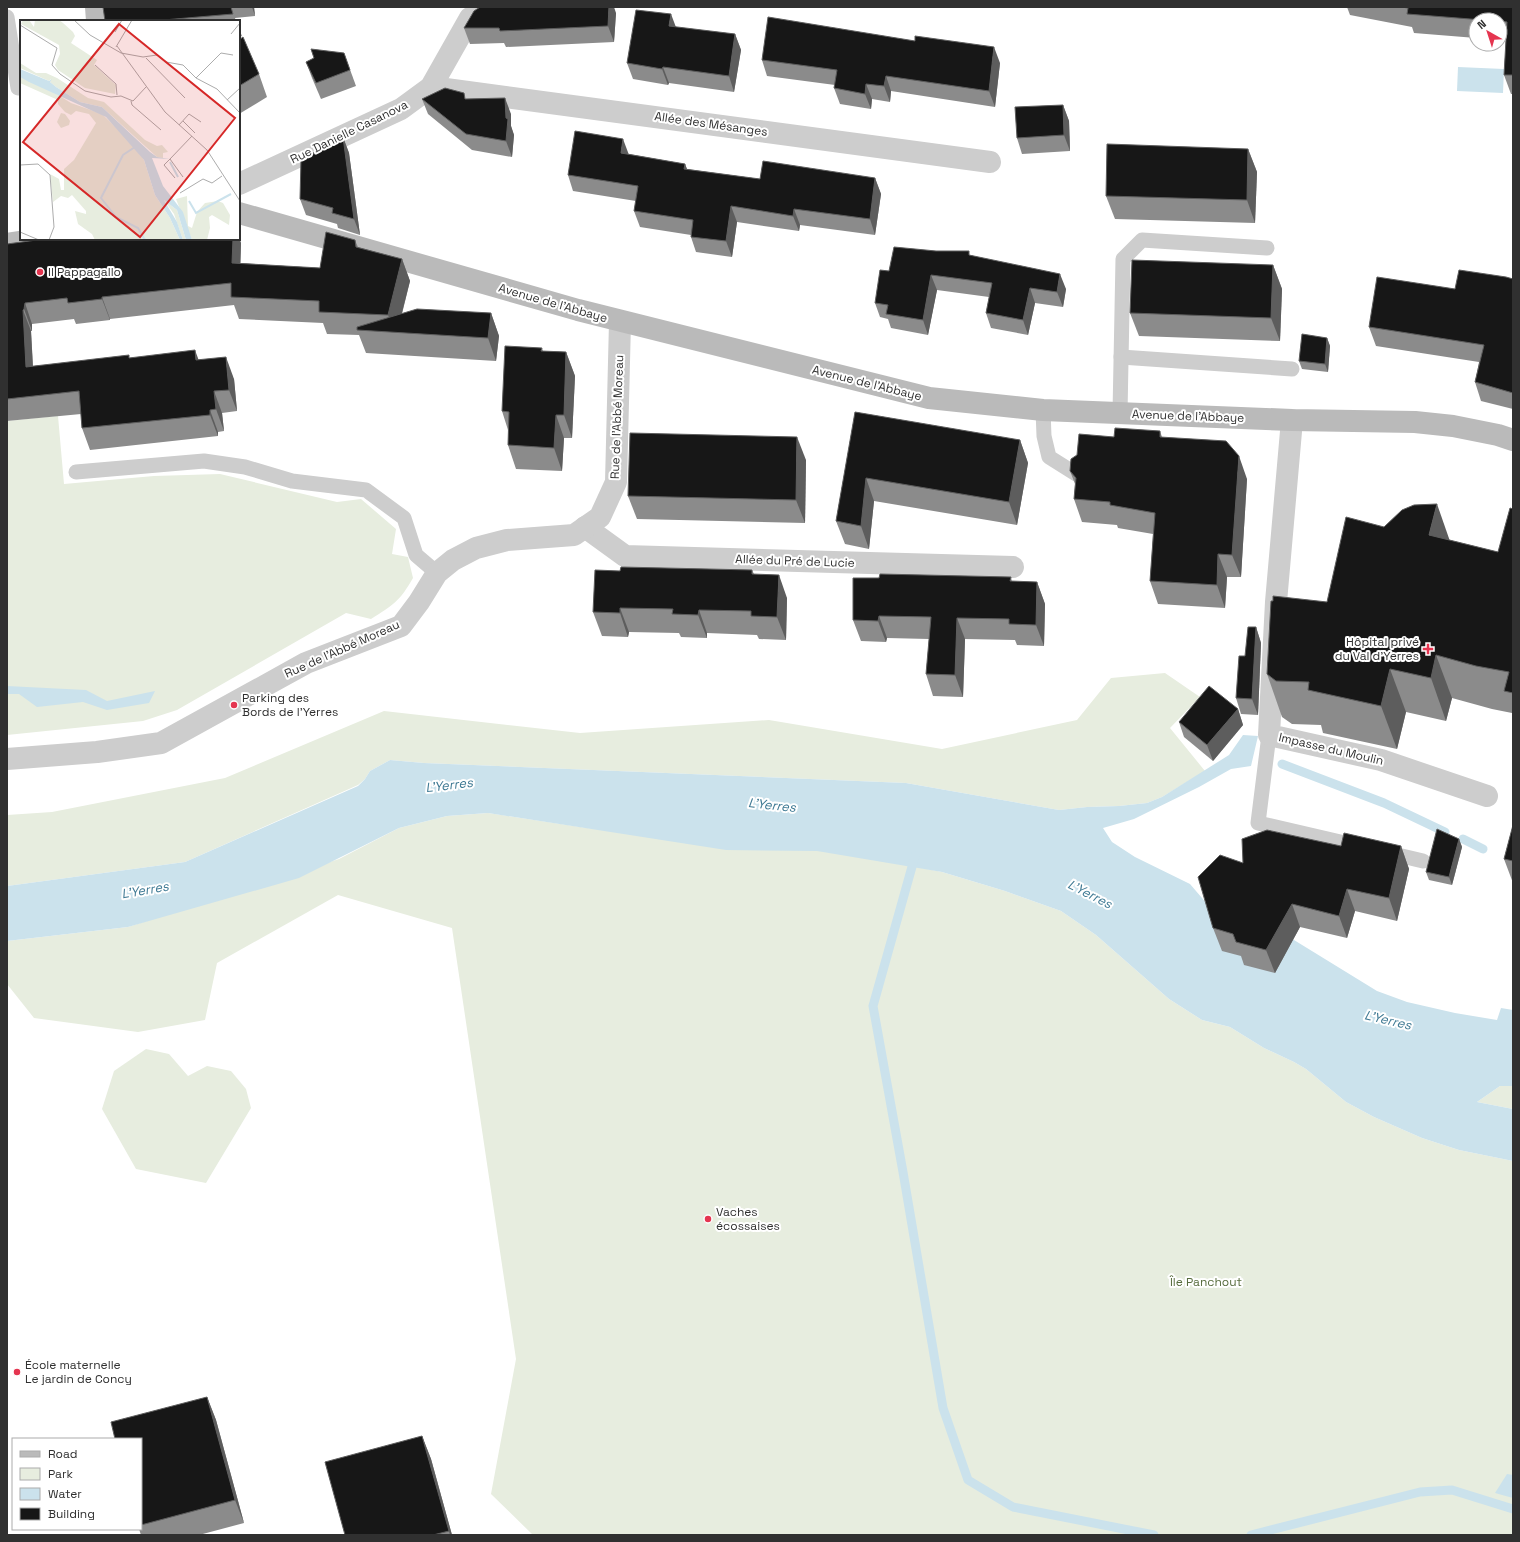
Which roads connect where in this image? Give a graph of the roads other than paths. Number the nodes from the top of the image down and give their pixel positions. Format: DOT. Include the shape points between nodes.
graph roads {
  1 [pos="96,7"];
  2 [pos="488,7"];
  3 [pos="7,17"];
  4 [pos="97,20"];
  5 [pos="431,87"];
  6 [pos="18,88"];
  7 [pos="990,162"];
  8 [pos="240,184"];
  9 [pos="240,213"];
  10 [pos="33,240"];
  11 [pos="7,244"];
  12 [pos="1267,248"];
  13 [pos="620,322"];
  14 [pos="1121,357"];
  15 [pos="1292,369"];
  16 [pos="1043,410"];
  17 [pos="1120,413"];
  18 [pos="1292,420"];
  19 [pos="1513,440"];
  20 [pos="76,472"];
  21 [pos="1076,474"];
  22 [pos="585,527"];
  23 [pos="1013,568"];
  24 [pos="436,573"];
  25 [pos="1269,735"];
  26 [pos="7,759"];
  27 [pos="1487,796"];
  28 [pos="1424,861"];
  1 -- 4 [label="street"];
  2 -- 5 [label="street, Rue Danielle Casanova" via="470,18"];
  3 -- 6 [label="lane"];
  5 -- 7 [label="street, Allée des Mésanges"];
  5 -- 8 [label="street, Rue Danielle Casanova" via="402,109"];
  9 -- 13 [label="street, Avenue de l'Abbaye"];
  10 -- 11 [label="street"];
  12 -- 14 [label="lane" via="1142,240 1123,259"];
  13 -- 16 [label="street, Avenue de l'Abbaye" via="929,398"];
  13 -- 22 [label="street, Rue de l'Abbé Moreau" via="616,482 600,517"];
  14 -- 15 [label="lane"];
  14 -- 17 [label="lane"];
  16 -- 17 [label="street, Avenue de l'Abbaye"];
  16 -- 21 [label="lane" via="1044,436 1049,457"];
  17 -- 18 [label="street, Avenue de l'Abbaye"];
  18 -- 19 [label="street, Avenue de l'Abbaye" via="1415,422 1453,426"];
  18 -- 25 [label="street, Impasse du Moulin" via="1276,602"];
  20 -- 24 [label="lane" via="204,461 245,467 292,481 366,490 404,518 416,555"];
  22 -- 23 [label="street, Allée du Pré de Lucie" via="625,556"];
  22 -- 24 [label="street, Rue de l'Abbé Moreau" via="574,535 507,540 476,548 453,560"];
  24 -- 26 [label="street, Rue de l'Abbé Moreau" via="401,626 306,663 161,743 97,752"];
  25 -- 27 [label="street, Impasse du Moulin" via="1381,760"];
  25 -- 28 [label="lane" via="1258,823"];
}
